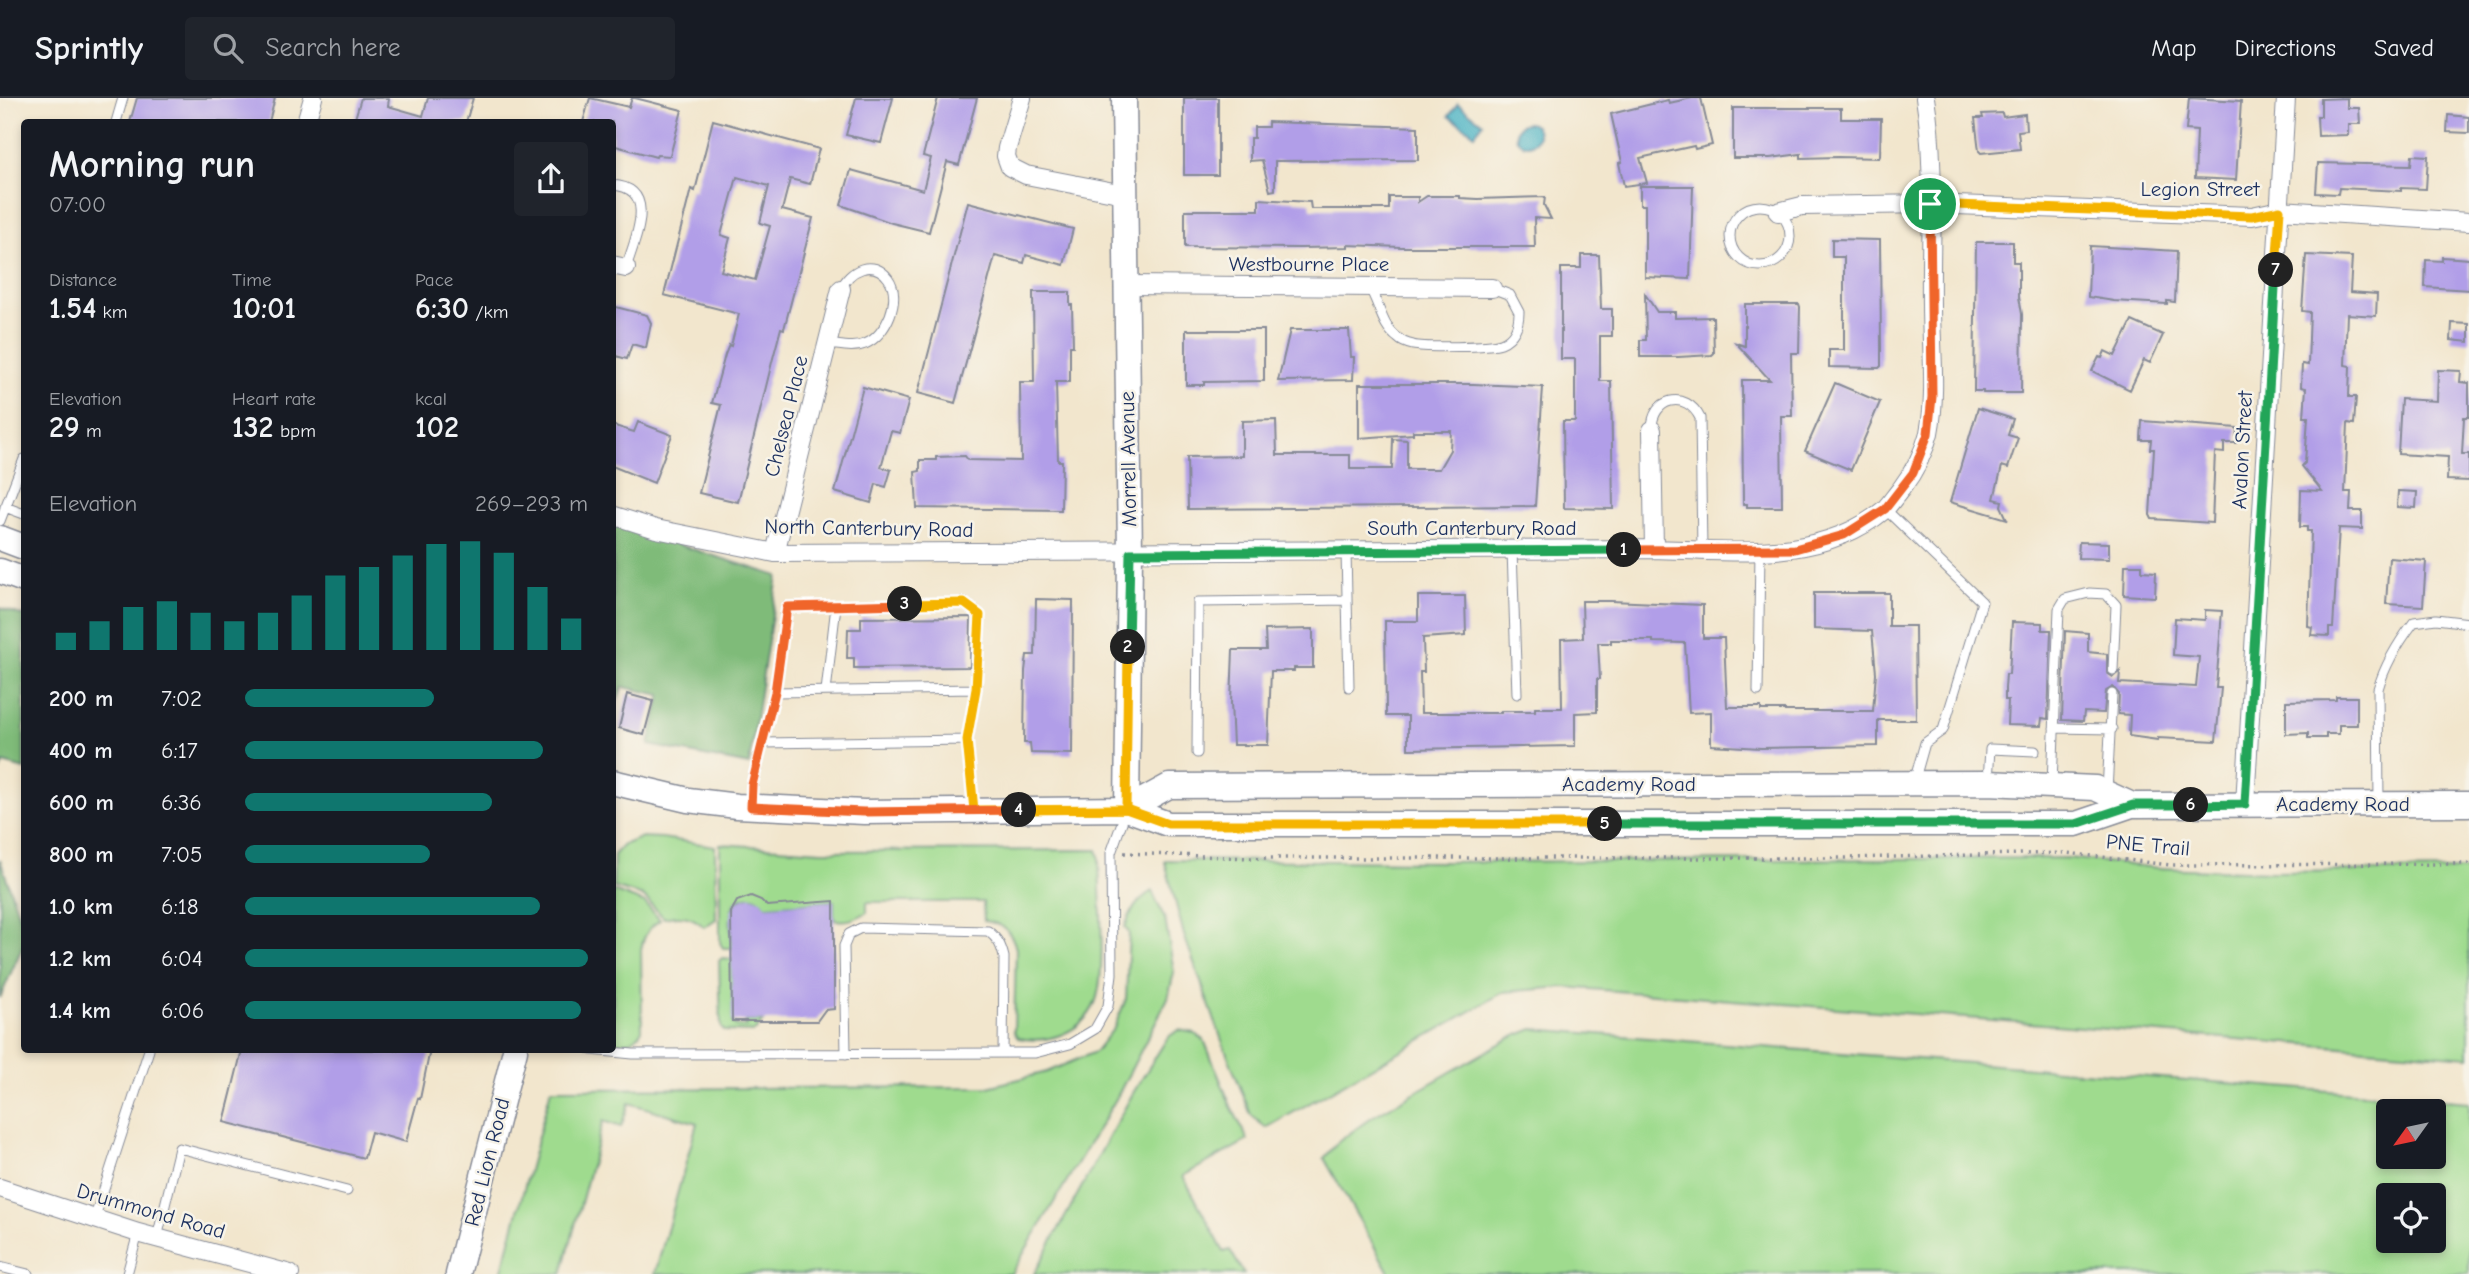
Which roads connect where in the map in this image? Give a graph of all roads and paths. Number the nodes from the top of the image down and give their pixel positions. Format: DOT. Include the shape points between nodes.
graph roads {
  1 [pos="123,98"];
  2 [pos="313,98"];
  3 [pos="1022,98"];
  4 [pos="1124,98"];
  5 [pos="1925,98"];
  6 [pos="2286,98"];
  7 [pos="117,119"];
  8 [pos="307,119"];
  9 [pos="616,186"];
  10 [pos="1124,194"];
  11 [pos="1930,204"];
  12 [pos="2280,210"];
  13 [pos="1778,212"];
  14 [pos="2469,222"];
  15 [pos="619,266"];
  16 [pos="1125,285"];
  17 [pos="1369,287"];
  18 [pos="1492,288"];
  19 [pos="841,289"];
  20 [pos="827,344"];
  21 [pos="1653,430"];
  22 [pos="21,467"];
  23 [pos="5,507"];
  24 [pos="1885,509"];
  25 [pos="21,513"];
  26 [pos="616,516"];
  27 [pos="0,521"];
  28 [pos="0,538"];
  29 [pos="21,546"];
  30 [pos="1654,549"];
  31 [pos="1512,550"];
  32 [pos="1702,550"];
  33 [pos="1760,550"];
  34 [pos="1346,551"];
  35 [pos="775,553"];
  36 [pos="1130,553"];
  37 [pos="0,571"];
  38 [pos="21,579"];
  39 [pos="1347,600"];
  40 [pos="836,606"];
  41 [pos="2469,623"];
  42 [pos="2113,670"];
  43 [pos="1349,687"];
  44 [pos="976,689"];
  45 [pos="826,691"];
  46 [pos="1758,691"];
  47 [pos="775,692"];
  48 [pos="1517,694"];
  49 [pos="2112,694"];
  50 [pos="2054,728"];
  51 [pos="2112,729"];
  52 [pos="967,740"];
  53 [pos="764,743"];
  54 [pos="2035,751"];
  55 [pos="1197,753"];
  56 [pos="616,783"];
  57 [pos="1914,783"];
  58 [pos="1988,783"];
  59 [pos="2052,785"];
  60 [pos="2107,794"];
  61 [pos="2245,804"];
  62 [pos="2379,804"];
  63 [pos="2469,804"];
  64 [pos="2133,805"];
  65 [pos="751,807"];
  66 [pos="1126,809"];
  67 [pos="974,810"];
  68 [pos="1111,853"];
  69 [pos="2469,864"];
  70 [pos="616,1052"];
  71 [pos="148,1053"];
  72 [pos="514,1053"];
  73 [pos="1003,1053"];
  74 [pos="846,1054"];
  75 [pos="0,1188"];
  76 [pos="347,1191"];
  77 [pos="94,1220"];
  78 [pos="138,1233"];
  79 [pos="157,1238"];
  80 [pos="0,1267"];
  81 [pos="28,1274"];
  82 [pos="127,1274"];
  83 [pos="290,1274"];
  84 [pos="458,1274"];
  1 -- 7 [label="lane"];
  2 -- 8 [label="street"];
  3 -- 10 [label="street" via="1007,148 1010,167 1027,175"];
  4 -- 10 [label="main road, Morrell Avenue"];
  5 -- 11 [label="street, South Canterbury Road"];
  6 -- 12 [label="street, Avalon Street"];
  9 -- 15 [label="lane" via="632,192 641,209"];
  10 -- 16 [label="main road, Morrell Avenue"];
  11 -- 12 [label="street, Legion Street" via="2252,216"];
  11 -- 13 [label="street, Legion Street" via="1801,206"];
  11 -- 24 [label="street, South Canterbury Road" via="1932,397 1928,434 1913,473"];
  12 -- 14 [label="street, Legion Street"];
  12 -- 61 [label="street, Avalon Street"];
  13 -- 13 [label="lane" via="1760,206 1736,219 1730,237 1743,261 1770,265 1785,254 1791,236"];
  16 -- 17 [label="street, Westbourne Place"];
  16 -- 36 [label="main road, Morrell Avenue"];
  17 -- 18 [label="street, Westbourne Place"];
  17 -- 18 [label="lane" via="1390,331 1415,346 1491,345 1509,338 1519,312 1510,295"];
  19 -- 20 [label="street, Chelsea Place"];
  19 -- 20 [label="lane" via="849,274 865,268 882,272 894,295 887,323 873,341 851,347"];
  20 -- 35 [label="street, Chelsea Place"];
  21 -- 30 [label="street"];
  21 -- 32 [label="lane" via="1654,414 1666,402 1682,401 1700,418"];
  22 -- 23 [label="lane"];
  23 -- 25 [label="lane"];
  23 -- 27 [label="lane"];
  24 -- 33 [label="street, South Canterbury Road" via="1844,535 1795,549"];
  24 -- 57 [label="lane" via="1982,602 1943,730 1925,743"];
  26 -- 35 [label="street, North Canterbury Road"];
  28 -- 29 [label="main road"];
  30 -- 31 [label="street, South Canterbury Road"];
  30 -- 32 [label="street, South Canterbury Road"];
  31 -- 34 [label="street, South Canterbury Road"];
  31 -- 48 [label="lane"];
  32 -- 33 [label="street, South Canterbury Road"];
  33 -- 46 [label="lane"];
  34 -- 36 [label="street, South Canterbury Road"];
  34 -- 39 [label="lane"];
  35 -- 36 [label="street, North Canterbury Road"];
  36 -- 66 [label="main road, Morrell Avenue"];
  37 -- 38 [label="main road"];
  39 -- 43 [label="lane"];
  39 -- 55 [label="lane" via="1198,602"];
  40 -- 44 [label="lane" via="964,603 980,615"];
  40 -- 45 [label="lane"];
  40 -- 47 [label="lane" via="787,607"];
  41 -- 62 [label="lane" via="2414,622 2381,676"];
  42 -- 50 [label="lane" via="2116,605 2106,594 2065,599 2059,609"];
  44 -- 45 [label="lane"];
  44 -- 52 [label="lane"];
  45 -- 47 [label="lane"];
  47 -- 53 [label="lane"];
  49 -- 51 [label="lane"];
  50 -- 51 [label="lane"];
  50 -- 59 [label="lane"];
  51 -- 60 [label="lane"];
  52 -- 53 [label="lane"];
  52 -- 67 [label="lane"];
  53 -- 65 [label="lane"];
  54 -- 58 [label="lane" via="1990,749"];
  56 -- 65 [label="main road, Academy Road" via="688,800"];
  57 -- 58 [label="main road, Academy Road"];
  57 -- 66 [label="main road, Academy Road" via="1169,786"];
  58 -- 59 [label="main road, Academy Road"];
  59 -- 60 [label="main road, Academy Road" via="2095,788"];
  60 -- 64 [label="main road, Academy Road"];
  61 -- 62 [label="main road, Academy Road"];
  61 -- 64 [label="main road, Academy Road"];
  62 -- 63 [label="main road, Academy Road"];
  64 -- 66 [label="main road, Academy Road" via="2076,824 1168,824"];
  65 -- 67 [label="main road, Academy Road" via="852,812"];
  66 -- 67 [label="main road, Academy Road"];
  66 -- 68 [label="lane"];
  68 -- 69 [label="path, PNE Trail" via="1251,858 1847,858 2066,853 2170,865"];
  68 -- 73 [label="lane" via="1108,1006 1094,1029 1070,1044 1035,1053"];
  70 -- 74 [label="lane"];
  71 -- 77 [label="lane"];
  72 -- 84 [label="main road, Red Lion Road"];
  73 -- 74 [label="lane"];
  73 -- 74 [label="lane" via="1004,957 995,937 988,931 861,928 849,934 844,946"];
  75 -- 77 [label="street, Drummond Road"];
  76 -- 79 [label="lane" via="179,1148"];
  77 -- 78 [label="street, Drummond Road"];
  78 -- 79 [label="street, Drummond Road"];
  78 -- 82 [label="lane"];
  79 -- 83 [label="street, Drummond Road"];
  80 -- 81 [label="lane"];
}
